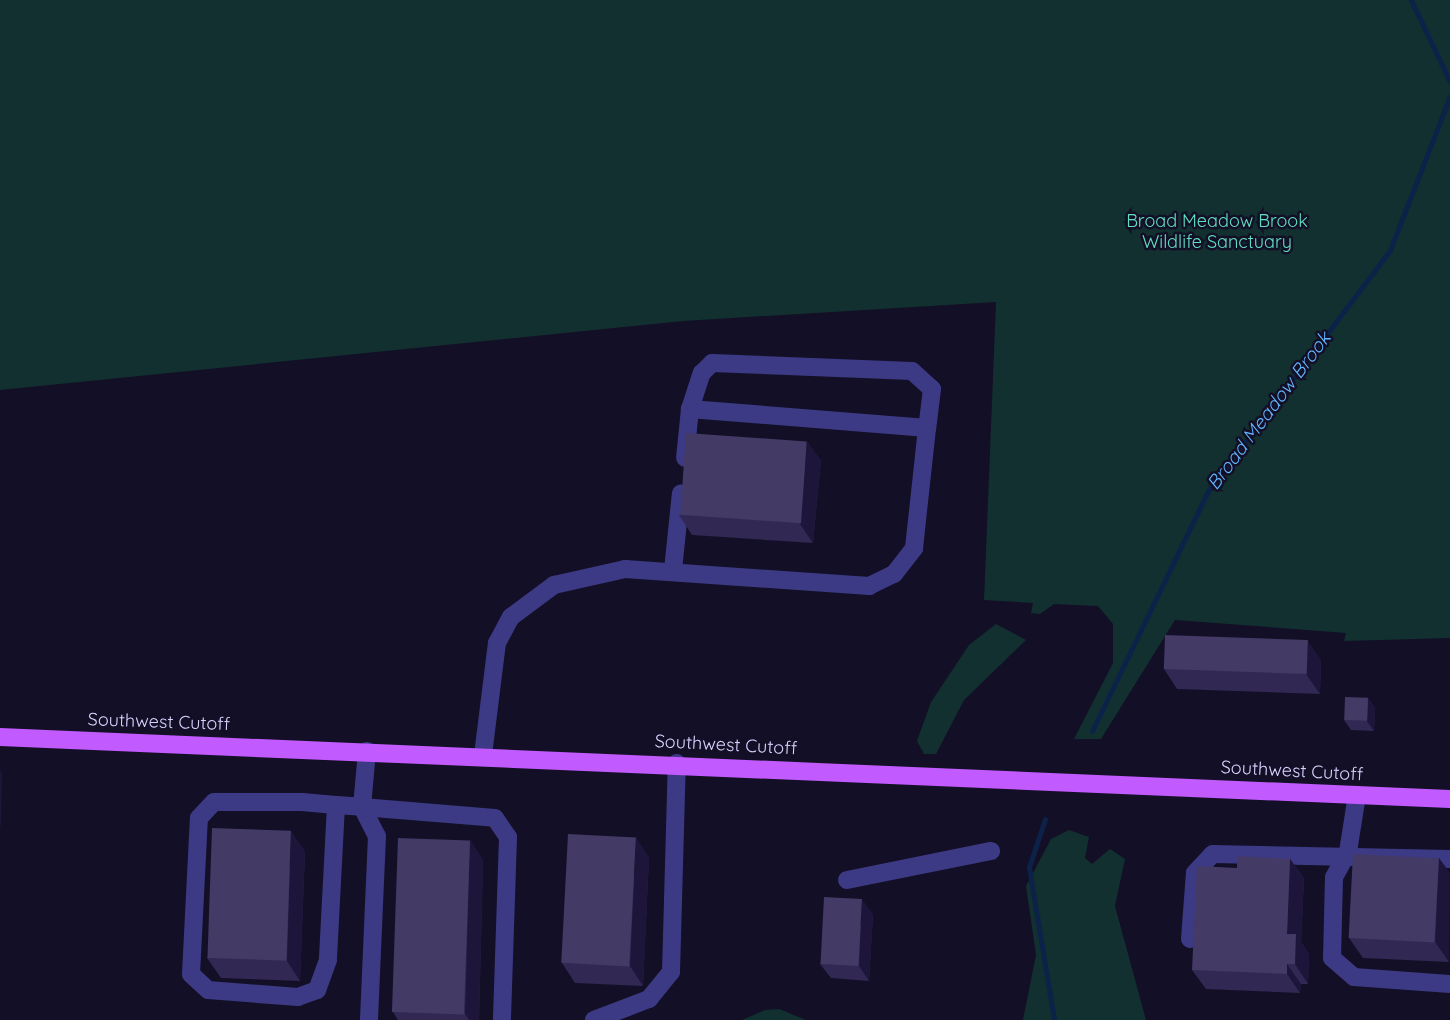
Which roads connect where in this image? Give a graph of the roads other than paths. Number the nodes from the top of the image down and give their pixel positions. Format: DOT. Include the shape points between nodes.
graph roads {
  1 [pos="690,409"];
  2 [pos="927,428"];
  3 [pos="673,570"];
  4 [pos="0,737"];
  5 [pos="367,751"];
  6 [pos="483,755"];
  7 [pos="677,763"];
  8 [pos="1357,795"];
  9 [pos="1450,799"];
  10 [pos="335,805"];
  11 [pos="362,807"];
  12 [pos="991,850"];
  13 [pos="1348,852"];
  14 [pos="1450,859"];
  15 [pos="847,880"];
  16 [pos="1190,939"];
  17 [pos="1450,984"];
  18 [pos="369,1020"];
  19 [pos="502,1020"];
  20 [pos="594,1020"];
  1 -- 2 [label="lane"];
  1 -- 2 [label="lane" via="702,373 712,363 912,371 932,389"];
  1 -- 3 [label="lane"];
  2 -- 3 [label="lane" via="914,548 880,583"];
  3 -- 6 [label="lane" via="577,576 531,598 511,617 490,677"];
  4 -- 5 [label="main road, Southwest Cutoff"];
  5 -- 6 [label="main road, Southwest Cutoff"];
  5 -- 11 [label="lane"];
  6 -- 7 [label="main road, Southwest Cutoff"];
  7 -- 8 [label="main road, Southwest Cutoff"];
  7 -- 20 [label="lane" via="671,972 649,999"];
  8 -- 9 [label="main road, Southwest Cutoff"];
  8 -- 13 [label="lane"];
  10 -- 10 [label="lane" via="214,802 199,818 191,974 208,990 298,997 317,990 328,960"];
  10 -- 11 [label="lane"];
  11 -- 18 [label="lane" via="377,836"];
  11 -- 19 [label="lane" via="495,818 508,837"];
  12 -- 15 [label="lane"];
  13 -- 14 [label="lane"];
  13 -- 16 [label="lane" via="1213,854 1195,873"];
  13 -- 17 [label="lane" via="1334,877 1332,958 1354,977"];
}
